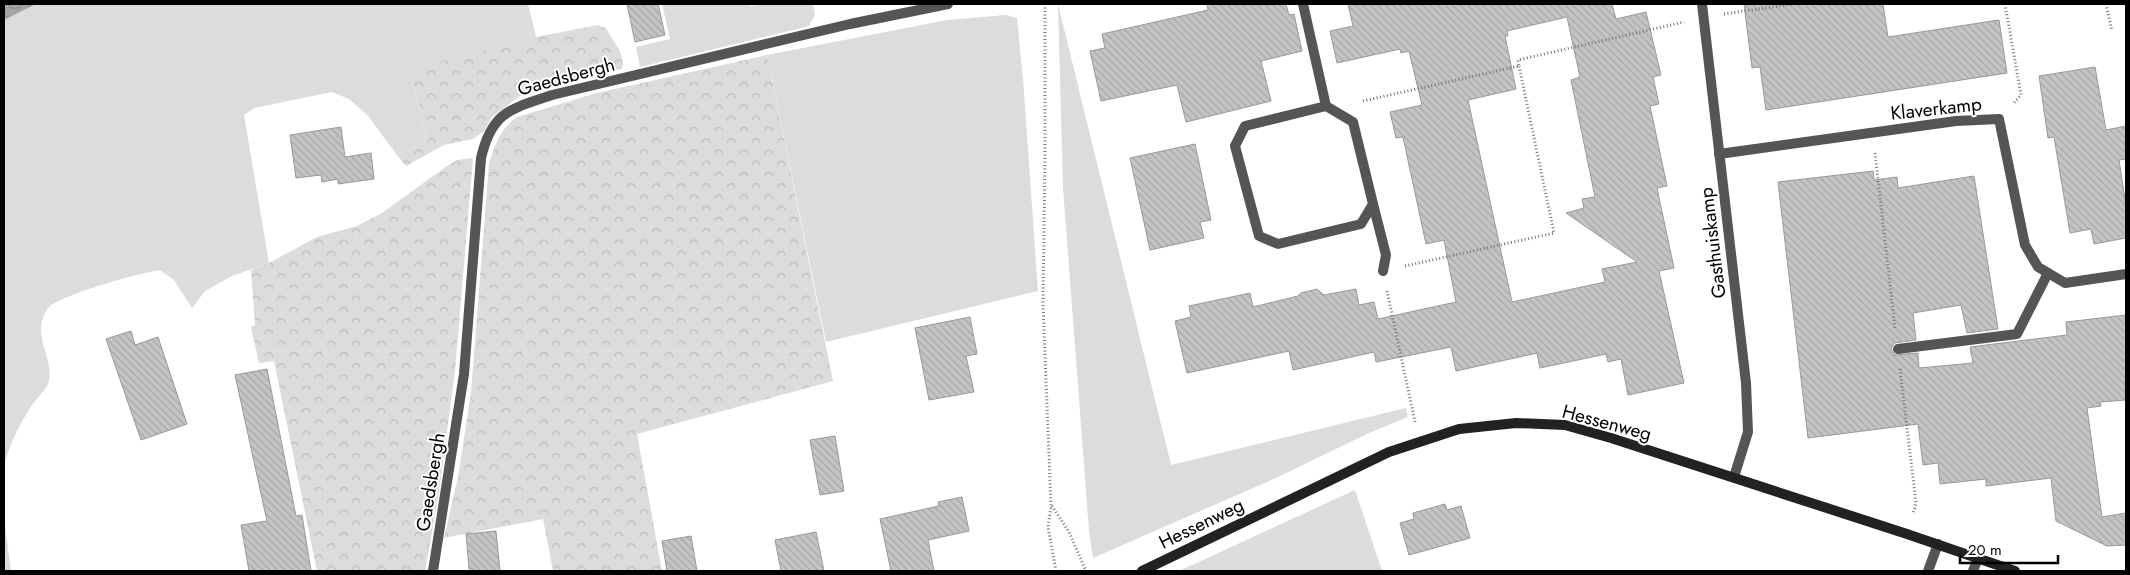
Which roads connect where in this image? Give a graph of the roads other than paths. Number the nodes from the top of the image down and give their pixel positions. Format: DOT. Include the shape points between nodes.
graph roads {
  1 [pos="948,4"];
  2 [pos="1303,4"];
  3 [pos="1702,4"];
  4 [pos="1326,106"];
  5 [pos="1719,154"];
  6 [pos="1374,204"];
  7 [pos="1382,271"];
  8 [pos="2048,273"];
  9 [pos="2126,274"];
  10 [pos="1898,349"];
  11 [pos="1734,477"];
  12 [pos="1938,544"];
  13 [pos="1978,558"];
  14 [pos="433,571"];
  15 [pos="1142,571"];
  16 [pos="1928,571"];
  17 [pos="1973,571"];
  18 [pos="2015,571"];
  1 -- 14 [label="street, Gaedsbergh" via="552,94 501,116 486,138 481,158 464,374"];
  2 -- 4 [label="street"];
  3 -- 5 [label="street, Gasthuiskamp"];
  4 -- 6 [label="street" via="1353,122"];
  4 -- 6 [label="street" via="1245,126 1235,146 1259,236 1278,244 1361,224"];
  5 -- 8 [label="street, Klaverkamp" via="1956,121 2000,120 2025,245 2038,267"];
  5 -- 11 [label="street, Gasthuiskamp" via="1746,383 1748,432"];
  6 -- 7 [label="street" via="1386,255"];
  8 -- 9 [label="street, Klaverkamp" via="2065,283"];
  8 -- 10 [label="street" via="2017,334"];
  11 -- 12 [label="main road, Hessenweg"];
  11 -- 15 [label="main road, Hessenweg" via="1565,425 1516,423 1459,429 1389,452"];
  12 -- 13 [label="main road, Hessenweg"];
  12 -- 16 [label="street"];
  13 -- 17 [label="street"];
  13 -- 18 [label="main road, Hessenweg"];
}
